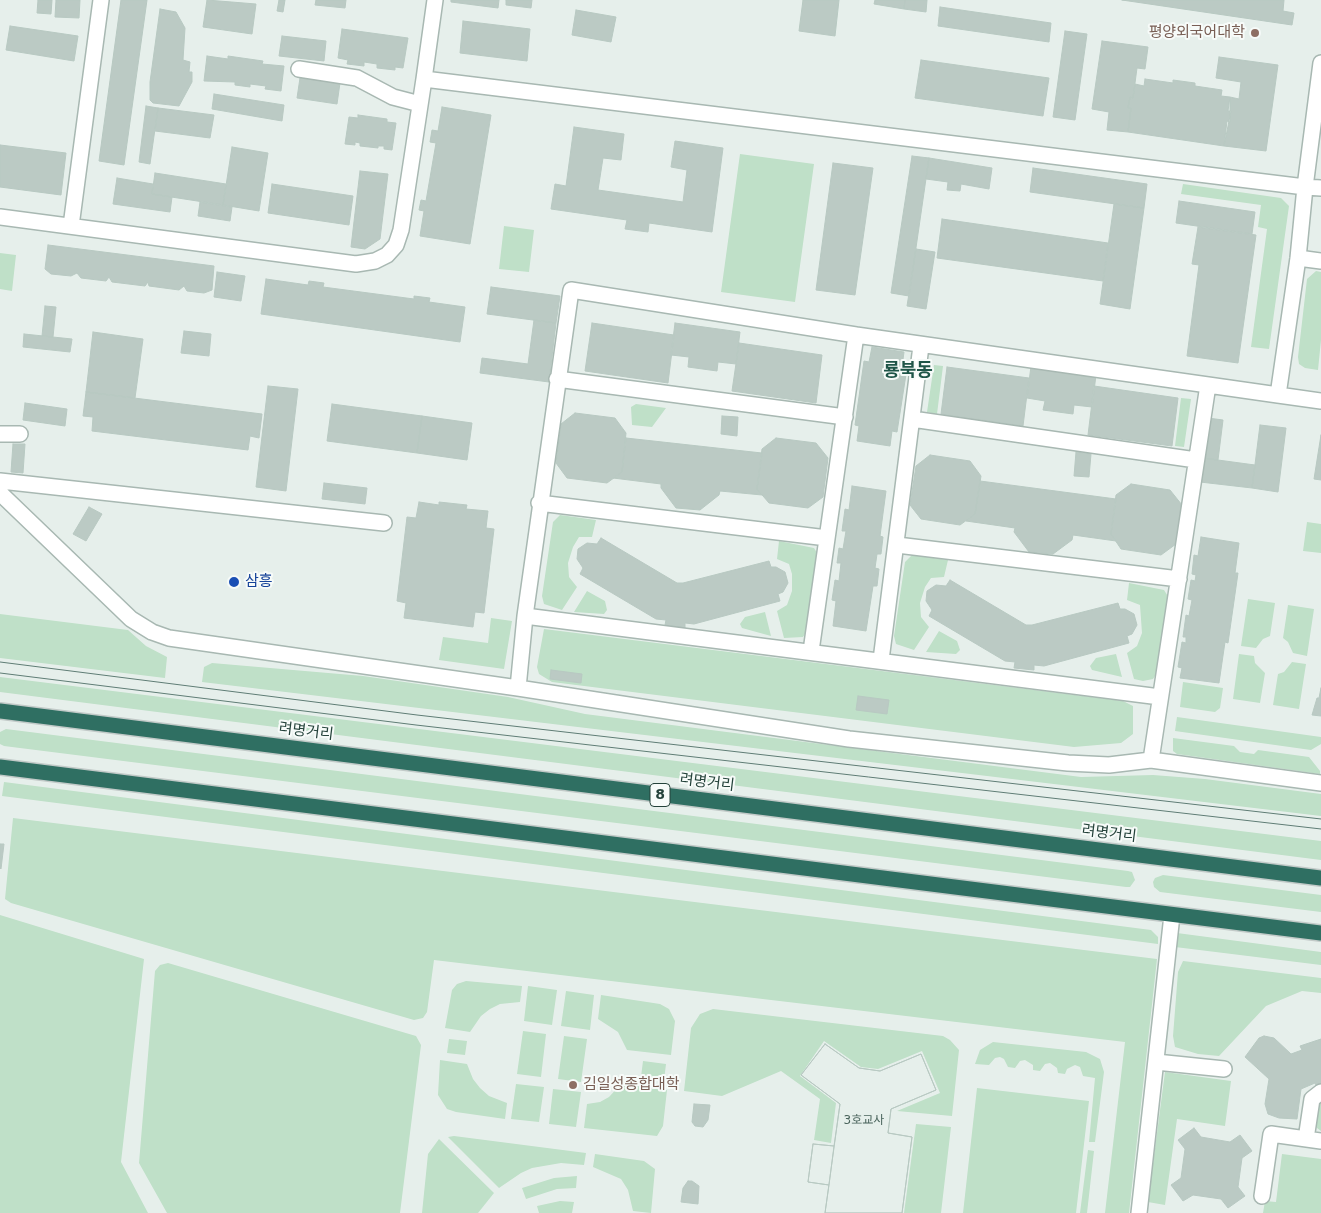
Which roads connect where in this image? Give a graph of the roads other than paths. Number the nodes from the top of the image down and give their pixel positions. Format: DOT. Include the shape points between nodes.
graph roads {
  1 [pos="101,0"];
  2 [pos="435,0"];
  3 [pos="1321,63"];
  4 [pos="299,69"];
  5 [pos="424,78"];
  6 [pos="420,104"];
  7 [pos="1305,187"];
  8 [pos="1321,188"];
  9 [pos="0,217"];
  10 [pos="71,226"];
  11 [pos="1298,258"];
  12 [pos="1321,260"];
  13 [pos="856,335"];
  14 [pos="921,346"];
  15 [pos="557,379"];
  16 [pos="1208,385"];
  17 [pos="1278,395"];
  18 [pos="1321,401"];
  19 [pos="844,418"];
  20 [pos="912,419"];
  21 [pos="0,434"];
  22 [pos="20,434"];
  23 [pos="1196,460"];
  24 [pos="0,481"];
  25 [pos="0,493"];
  26 [pos="539,504"];
  27 [pos="384,523"];
  28 [pos="827,538"];
  29 [pos="897,544"];
  30 [pos="1179,579"];
  31 [pos="524,616"];
  32 [pos="811,651"];
  33 [pos="881,660"];
  34 [pos="518,688"];
  35 [pos="1160,696"];
  36 [pos="0,711"];
  37 [pos="1151,760"];
  38 [pos="0,767"];
  39 [pos="1321,784"];
  40 [pos="1321,878"];
  41 [pos="1172,914"];
  42 [pos="1321,933"];
  43 [pos="1156,1062"];
  44 [pos="1224,1069"];
  45 [pos="1321,1092"];
  46 [pos="1313,1140"];
  47 [pos="1262,1196"];
  48 [pos="1139,1213"];
  1 -- 10 [label="street"];
  2 -- 5 [label="street"];
  3 -- 7 [label="street"];
  4 -- 6 [label="street" via="357,78 393,98"];
  5 -- 6 [label="street"];
  5 -- 7 [label="street"];
  6 -- 10 [label="street" via="401,230 396,245 375,261 356,264"];
  7 -- 8 [label="street"];
  7 -- 11 [label="street"];
  9 -- 10 [label="street"];
  11 -- 12 [label="street"];
  11 -- 17 [label="street"];
  13 -- 14 [label="street"];
  13 -- 15 [label="street" via="571,290"];
  13 -- 19 [label="street"];
  14 -- 16 [label="street"];
  14 -- 20 [label="street"];
  15 -- 19 [label="street"];
  15 -- 26 [label="street"];
  16 -- 17 [label="street"];
  16 -- 23 [label="street"];
  17 -- 18 [label="street"];
  19 -- 28 [label="street"];
  20 -- 23 [label="street"];
  20 -- 29 [label="street"];
  21 -- 22 [label="street"];
  23 -- 30 [label="street"];
  24 -- 27 [label="street"];
  25 -- 34 [label="street" via="131,619 152,632 169,638"];
  26 -- 28 [label="street"];
  26 -- 31 [label="street"];
  28 -- 32 [label="street"];
  29 -- 30 [label="street"];
  29 -- 33 [label="street"];
  30 -- 35 [label="street"];
  31 -- 32 [label="street"];
  31 -- 34 [label="street"];
  32 -- 33 [label="street"];
  33 -- 35 [label="street"];
  34 -- 37 [label="street" via="849,739 1068,763 1109,765"];
  35 -- 37 [label="street"];
  36 -- 40 [label="highway, 려명거리 / 8"];
  37 -- 39 [label="street"];
  38 -- 41 [label="highway"];
  41 -- 42 [label="highway"];
  41 -- 43 [label="street"];
  43 -- 44 [label="street"];
  43 -- 48 [label="street"];
  45 -- 46 [label="street" via="1312,1099"];
  46 -- 47 [label="street" via="1272,1134"];
}
